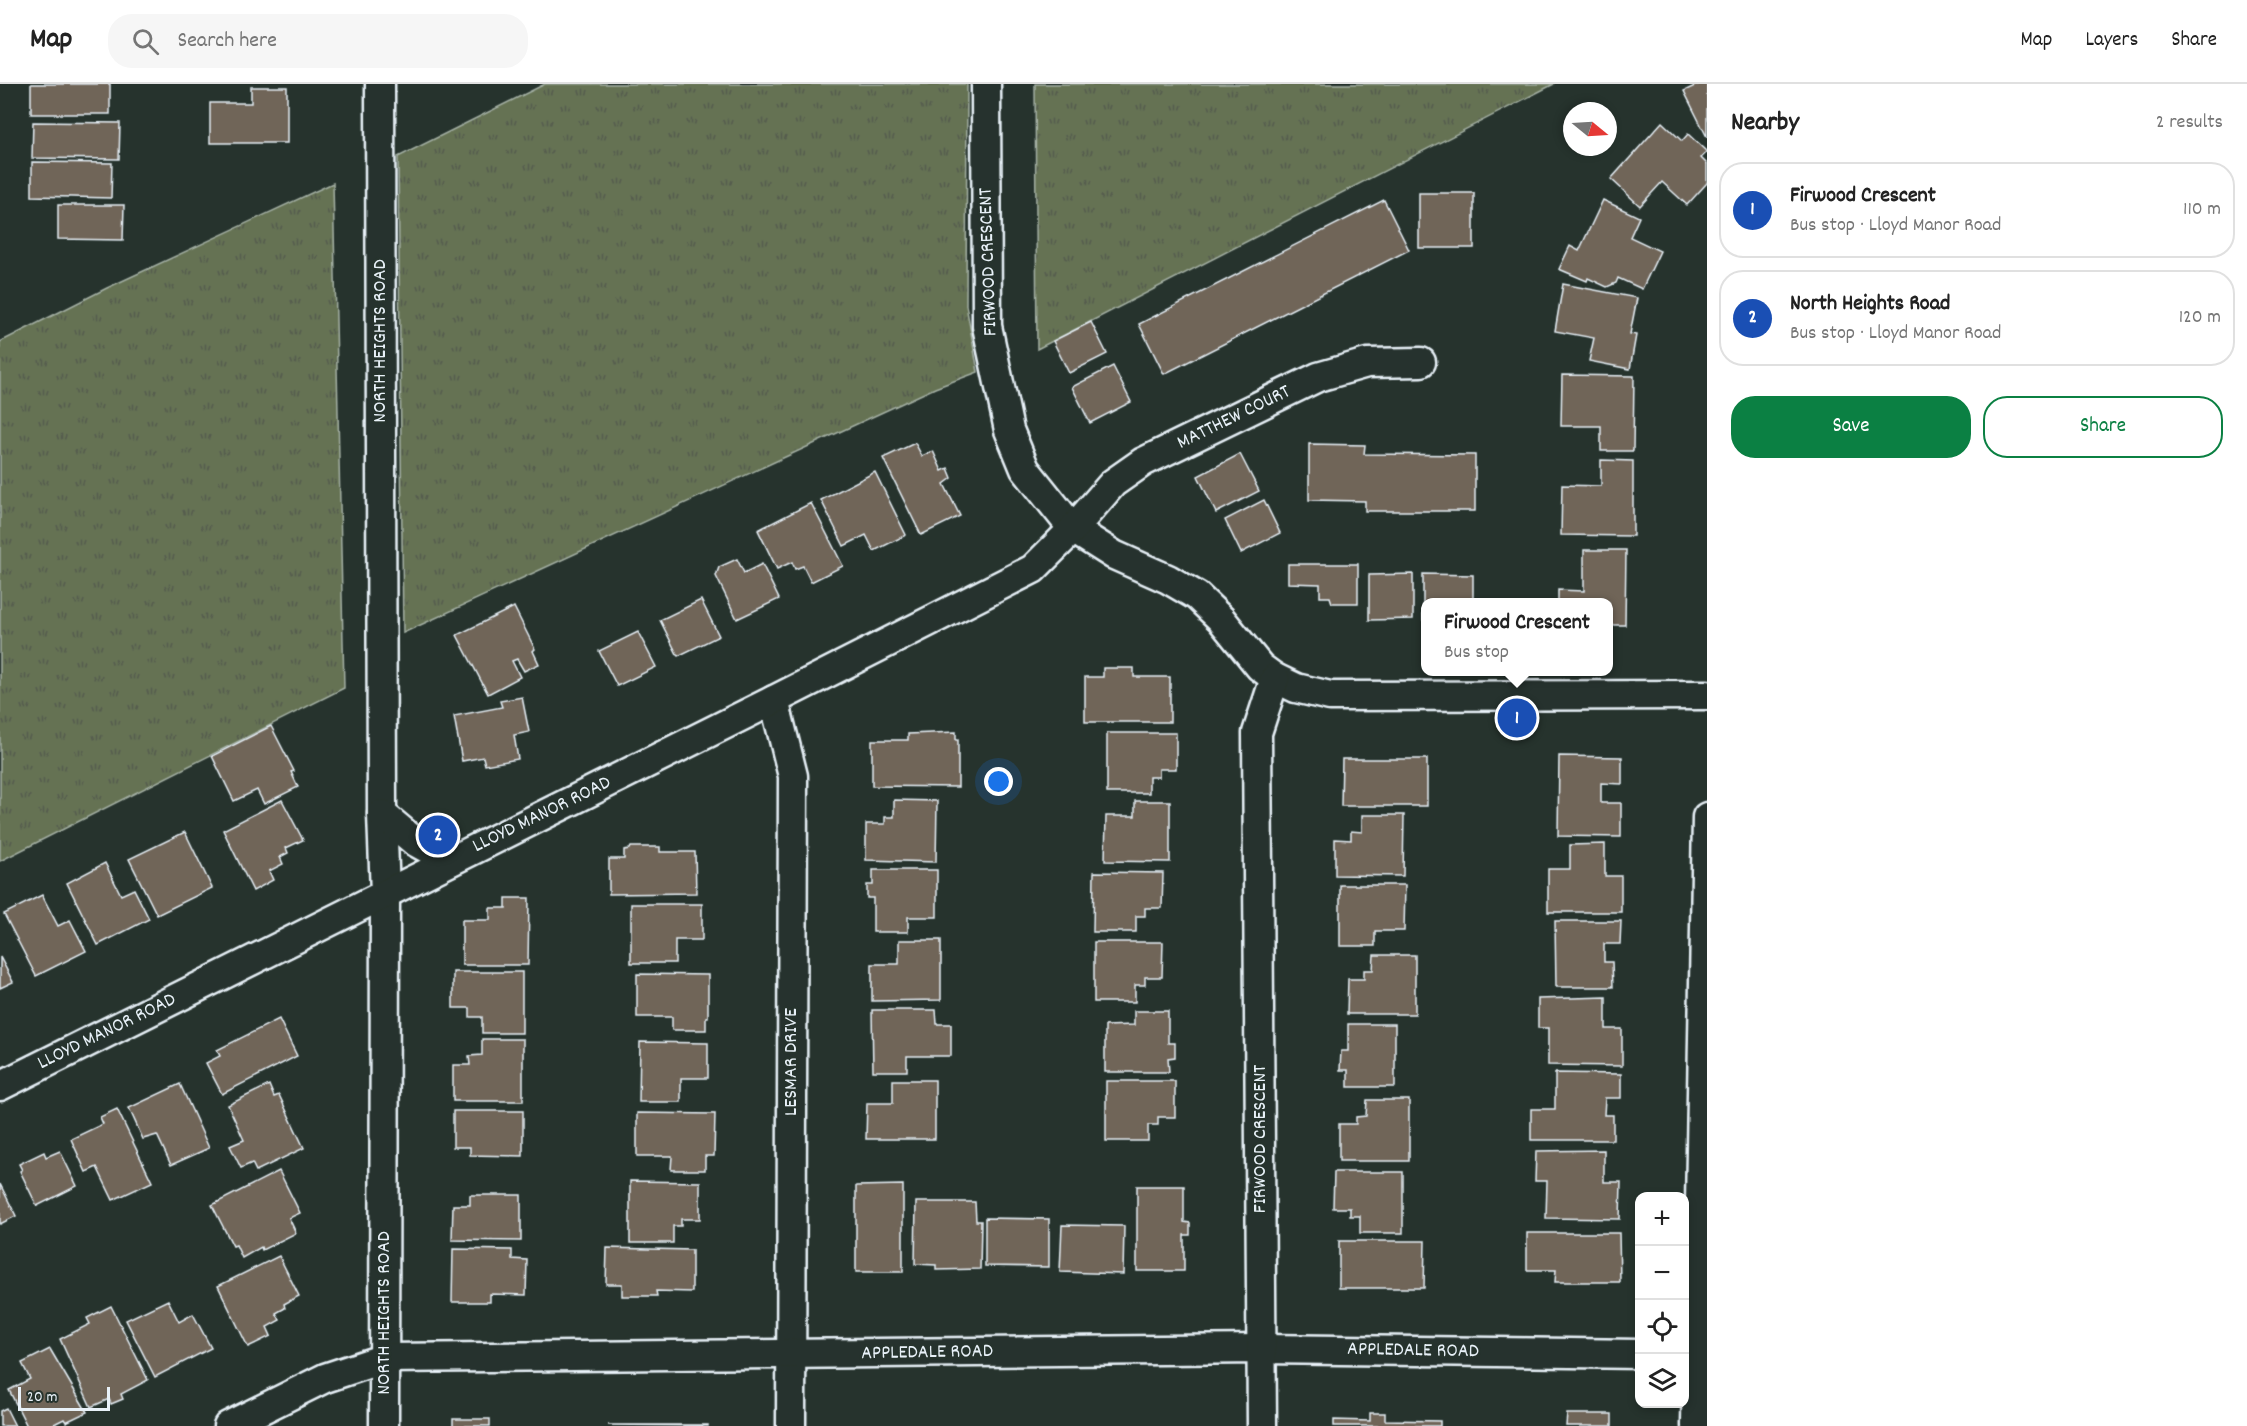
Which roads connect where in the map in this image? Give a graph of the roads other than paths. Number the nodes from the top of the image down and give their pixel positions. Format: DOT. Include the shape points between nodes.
graph roads {
  1 [pos="380,84"];
  2 [pos="986,84"];
  3 [pos="1420,362"];
  4 [pos="1073,529"];
  5 [pos="1275,678"];
  6 [pos="1707,695"];
  7 [pos="774,700"];
  8 [pos="382,814"];
  9 [pos="1707,817"];
  10 [pos="450,861"];
  11 [pos="385,894"];
  12 [pos="0,1086"];
  13 [pos="1263,1348"];
  14 [pos="1690,1353"];
  15 [pos="1635,1354"];
  16 [pos="792,1355"];
  17 [pos="385,1359"];
  18 [pos="228,1426"];
  19 [pos="384,1426"];
  20 [pos="791,1426"];
  21 [pos="1262,1426"];
  22 [pos="1696,1426"];
  1 -- 8 [label="street, NORTH HEIGHTS ROAD"];
  2 -- 4 [label="street, FIRWOOD CRESCENT" via="987,326 1009,430 1025,469"];
  3 -- 4 [label="street, MATTHEW COURT" via="1367,363 1317,377 1143,462 1113,483"];
  4 -- 5 [label="street, FIRWOOD CRESCENT" via="1114,555 1197,596"];
  4 -- 7 [label="street, LLOYD MANOR ROAD" via="1033,568"];
  5 -- 6 [label="street" via="1330,696"];
  5 -- 13 [label="street, FIRWOOD CRESCENT" via="1257,733"];
  7 -- 10 [label="street, LLOYD MANOR ROAD"];
  7 -- 16 [label="street, LESMAR DRIVE" via="793,776"];
  8 -- 10 [label="street" via="414,841"];
  8 -- 11 [label="street, NORTH HEIGHTS ROAD"];
  9 -- 14 [label="street"];
  10 -- 11 [label="street, LLOYD MANOR ROAD"];
  11 -- 12 [label="street, LLOYD MANOR ROAD"];
  11 -- 17 [label="street, NORTH HEIGHTS ROAD"];
  13 -- 15 [label="street, APPLEDALE ROAD"];
  13 -- 16 [label="street, APPLEDALE ROAD"];
  13 -- 21 [label="street, FIRWOOD CRESCENT"];
  14 -- 22 [label="street"];
  16 -- 17 [label="street, APPLEDALE ROAD"];
  16 -- 20 [label="street, LESMAR DRIVE"];
  17 -- 18 [label="street, APPLEDALE ROAD" via="325,1378"];
  17 -- 19 [label="street, NORTH HEIGHTS ROAD"];
}
